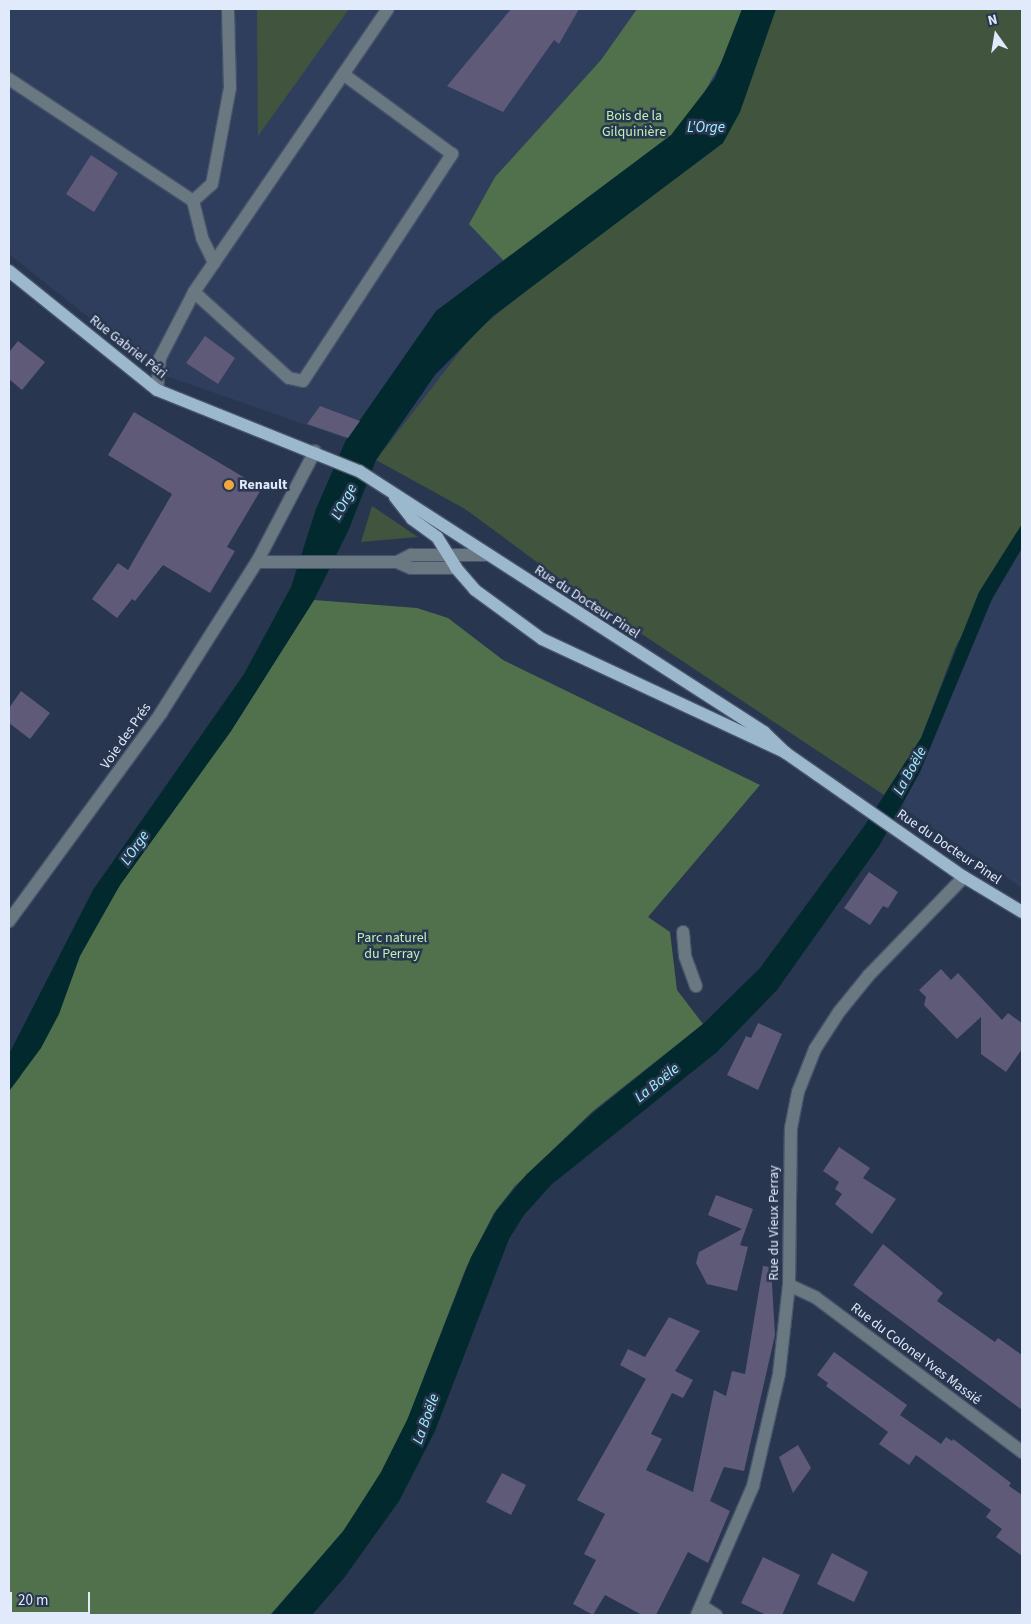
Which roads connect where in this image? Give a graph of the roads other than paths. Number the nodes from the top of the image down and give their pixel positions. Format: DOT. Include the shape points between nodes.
graph roads {
  1 [pos="228,9"];
  2 [pos="388,9"];
  3 [pos="343,74"];
  4 [pos="9,79"];
  5 [pos="193,202"];
  6 [pos="214,263"];
  7 [pos="9,271"];
  8 [pos="194,292"];
  9 [pos="157,390"];
  10 [pos="321,453"];
  11 [pos="370,477"];
  12 [pos="388,490"];
  13 [pos="489,555"];
  14 [pos="453,563"];
  15 [pos="262,564"];
  16 [pos="786,754"];
  17 [pos="964,877"];
  18 [pos="1022,912"];
  19 [pos="9,921"];
  20 [pos="683,932"];
  21 [pos="696,986"];
  22 [pos="789,1285"];
  23 [pos="1022,1452"];
  24 [pos="699,1611"];
  25 [pos="716,1615"];
  1 -- 5 [label="street" via="230,88 212,184"];
  2 -- 3 [label="street"];
  3 -- 6 [label="street"];
  3 -- 8 [label="street" via="452,154 303,381 289,378"];
  4 -- 5 [label="street"];
  5 -- 6 [label="street" via="202,238"];
  6 -- 8 [label="street"];
  7 -- 9 [label="main road, Rue Gabriel Péri"];
  8 -- 9 [label="street" via="160,358"];
  9 -- 10 [label="main road, Rue Gabriel Péri"];
  10 -- 11 [label="main road, Rue Gabriel Péri"];
  10 -- 15 [label="street, Voie des Prés"];
  11 -- 12 [label="main road, Rue du Docteur Pinel"];
  12 -- 13 [label="main road, Rue du Docteur Pinel"];
  12 -- 14 [label="main road, Rue du Docteur Pinel" via="412,519 437,538"];
  13 -- 14 [label="street"];
  13 -- 16 [label="main road, Rue du Docteur Pinel" via="764,732"];
  14 -- 15 [label="street" via="411,556 397,562"];
  14 -- 16 [label="main road, Rue du Docteur Pinel" via="475,590 542,639"];
  15 -- 19 [label="street, Voie des Prés" via="161,713"];
  16 -- 17 [label="main road, Rue du Docteur Pinel"];
  17 -- 18 [label="main road, Rue du Docteur Pinel"];
  17 -- 22 [label="street, Rue du Vieux Perray" via="869,975 815,1049 798,1092 791,1128"];
  20 -- 21 [label="street" via="685,956"];
  22 -- 23 [label="street, Rue du Colonel Yves Massié" via="815,1297"];
  22 -- 24 [label="street, Rue du Vieux Perray" via="779,1374 753,1486"];
  24 -- 25 [label="street"];
}
